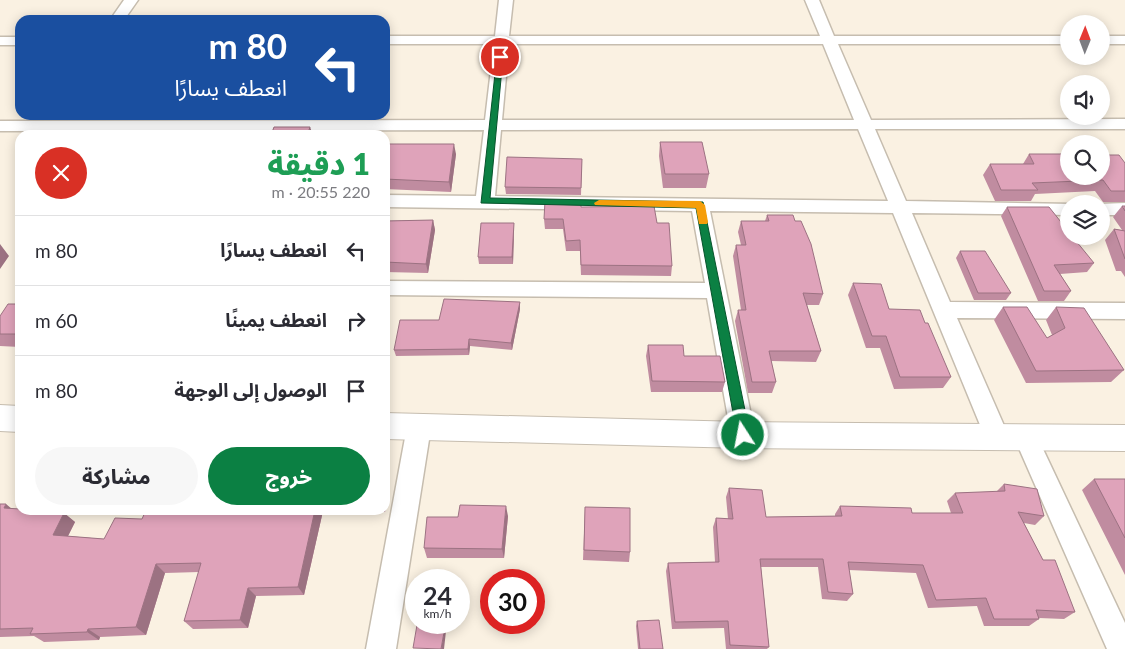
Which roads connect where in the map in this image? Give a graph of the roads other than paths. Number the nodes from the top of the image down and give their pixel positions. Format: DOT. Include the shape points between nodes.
graph roads {
  1 [pos="131,0"];
  2 [pos="506,0"];
  3 [pos="812,0"];
  4 [pos="120,15"];
  5 [pos="390,40"];
  6 [pos="501,40"];
  7 [pos="829,40"];
  8 [pos="1060,40"];
  9 [pos="1110,40"];
  10 [pos="1125,40"];
  11 [pos="0,41"];
  12 [pos="15,41"];
  13 [pos="45,120"];
  14 [pos="1125,124"];
  15 [pos="492,125"];
  16 [pos="0,126"];
  17 [pos="866,126"];
  18 [pos="122,130"];
  19 [pos="267,130"];
  20 [pos="390,201"];
  21 [pos="485,201"];
  22 [pos="700,205"];
  23 [pos="900,207"];
  24 [pos="1060,209"];
  25 [pos="1110,209"];
  26 [pos="1125,209"];
  27 [pos="390,288"];
  28 [pos="716,291"];
  29 [pos="944,310"];
  30 [pos="1125,311"];
  31 [pos="0,418"];
  32 [pos="15,419"];
  33 [pos="390,426"];
  34 [pos="420,427"];
  35 [pos="743,435"];
  36 [pos="1012,437"];
  37 [pos="1125,438"];
  38 [pos="381,649"];
  39 [pos="1122,649"];
  1 -- 4 [label="street"];
  2 -- 6 [label="street"];
  3 -- 7 [label="street"];
  5 -- 6 [label="street"];
  6 -- 7 [label="street"];
  6 -- 15 [label="street"];
  7 -- 8 [label="street"];
  7 -- 17 [label="street"];
  9 -- 10 [label="street"];
  11 -- 12 [label="street"];
  13 -- 16 [label="street"];
  13 -- 18 [label="street"];
  14 -- 17 [label="street"];
  15 -- 17 [label="street"];
  15 -- 19 [label="street"];
  15 -- 21 [label="street"];
  17 -- 23 [label="street"];
  18 -- 19 [label="street"];
  20 -- 21 [label="street"];
  21 -- 22 [label="street"];
  22 -- 23 [label="street"];
  22 -- 28 [label="street"];
  23 -- 24 [label="street"];
  23 -- 29 [label="street"];
  25 -- 26 [label="street"];
  27 -- 28 [label="street"];
  28 -- 35 [label="street"];
  29 -- 30 [label="street"];
  29 -- 36 [label="street"];
  31 -- 32 [label="street"];
  33 -- 34 [label="street"];
  34 -- 35 [label="street"];
  34 -- 38 [label="street"];
  35 -- 36 [label="street"];
  36 -- 37 [label="street"];
  36 -- 39 [label="street"];
}
